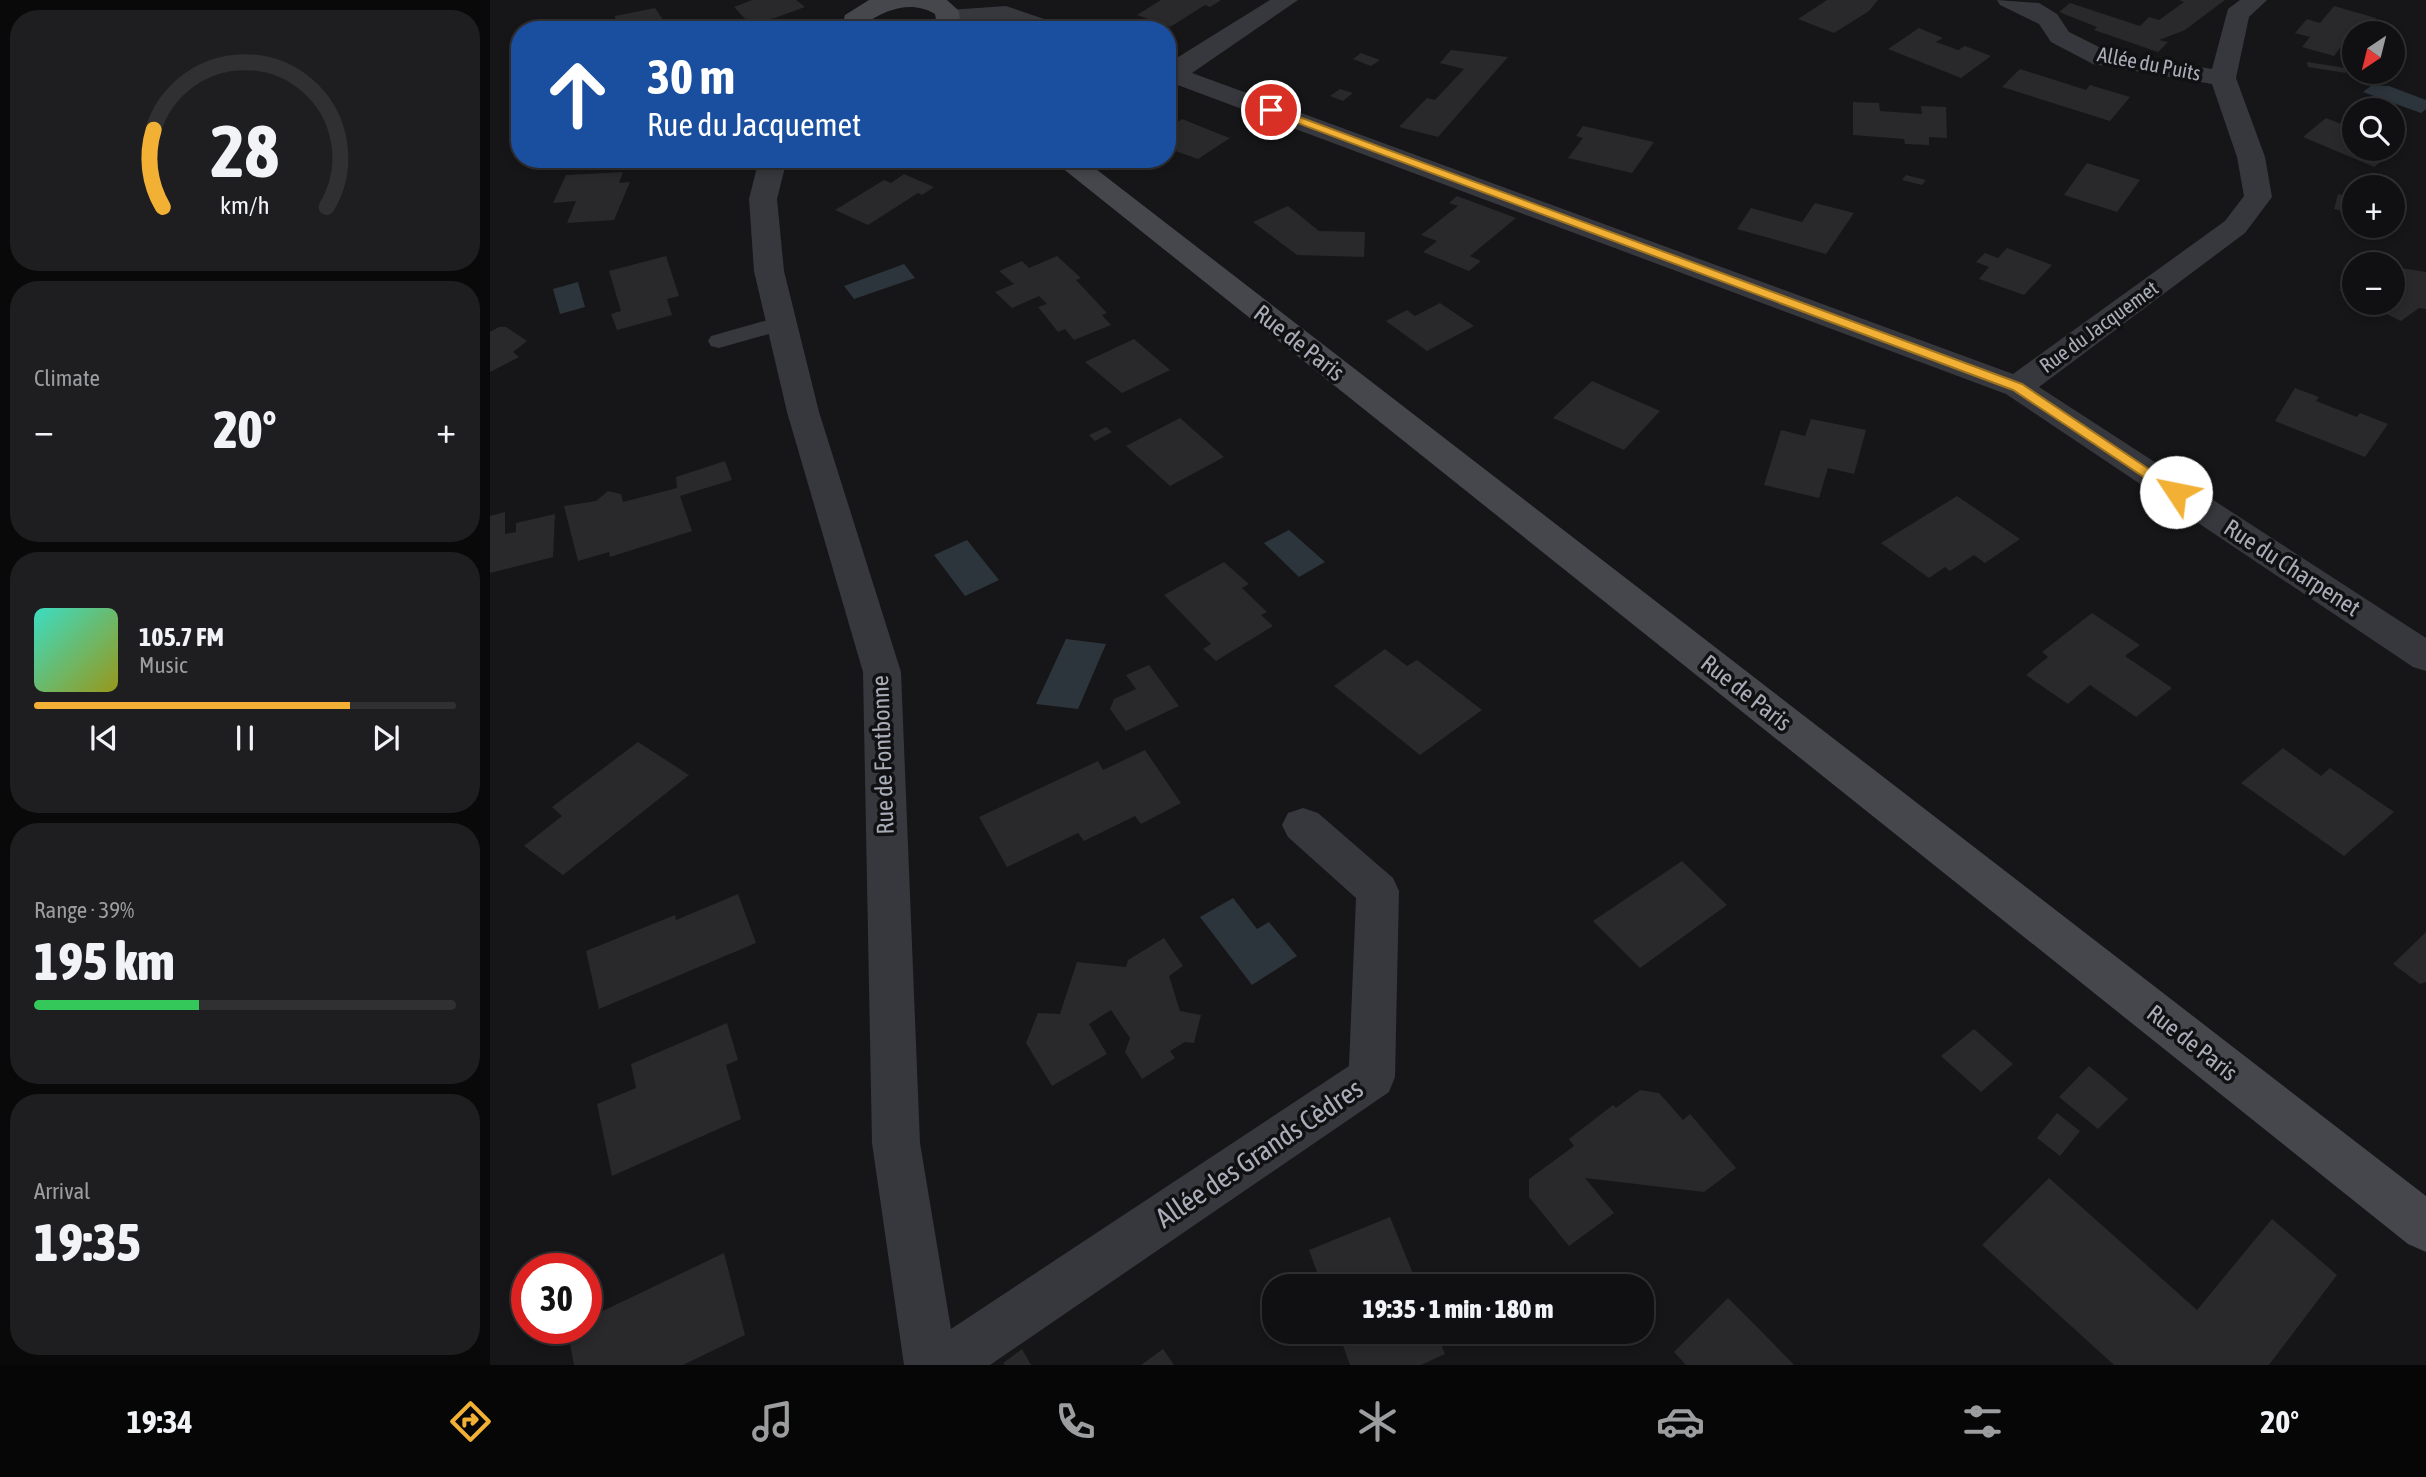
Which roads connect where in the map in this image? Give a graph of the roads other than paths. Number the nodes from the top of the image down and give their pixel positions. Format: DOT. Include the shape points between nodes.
graph roads {
  1 [pos="893,0"];
  2 [pos="905,0"];
  3 [pos="921,0"];
  4 [pos="1286,0"];
  5 [pos="2009,0"];
  6 [pos="2255,0"];
  7 [pos="855,14"];
  8 [pos="944,21"];
  9 [pos="957,21"];
  10 [pos="1028,21"];
  11 [pos="1176,69"];
  12 [pos="1176,75"];
  13 [pos="2222,78"];
  14 [pos="771,168"];
  15 [pos="1076,168"];
  16 [pos="782,323"];
  17 [pos="719,341"];
  18 [pos="2017,387"];
  19 [pos="2426,657"];
  20 [pos="1303,825"];
  21 [pos="2426,1227"];
  22 [pos="930,1365"];
  23 [pos="944,1365"];
  1 -- 2 [label="main road"];
  1 -- 7 [label="main road"];
  3 -- 8 [label="main road" via="940,5"];
  4 -- 11 [label="street"];
  5 -- 13 [label="street, Allée du Puits" via="2048,19 2060,37 2102,60"];
  6 -- 13 [label="street" via="2236,14"];
  9 -- 10 [label="street" via="1006,13"];
  12 -- 18 [label="street, Rue du Jacquemet"];
  13 -- 18 [label="street, Rue du Jacquemet" via="2251,158 2258,197 2235,227"];
  14 -- 16 [label="street, Rue de Fontbonne" via="763,199 769,271"];
  15 -- 21 [label="main road, Rue de Paris"];
  16 -- 17 [label="lane"];
  16 -- 22 [label="street, Rue de Fontbonne" via="803,412 882,672 896,1143"];
  18 -- 19 [label="street, Rue du Charpenet"];
  20 -- 23 [label="street, Allée des Grands Cèdres" via="1378,891 1372,1077"];
}
